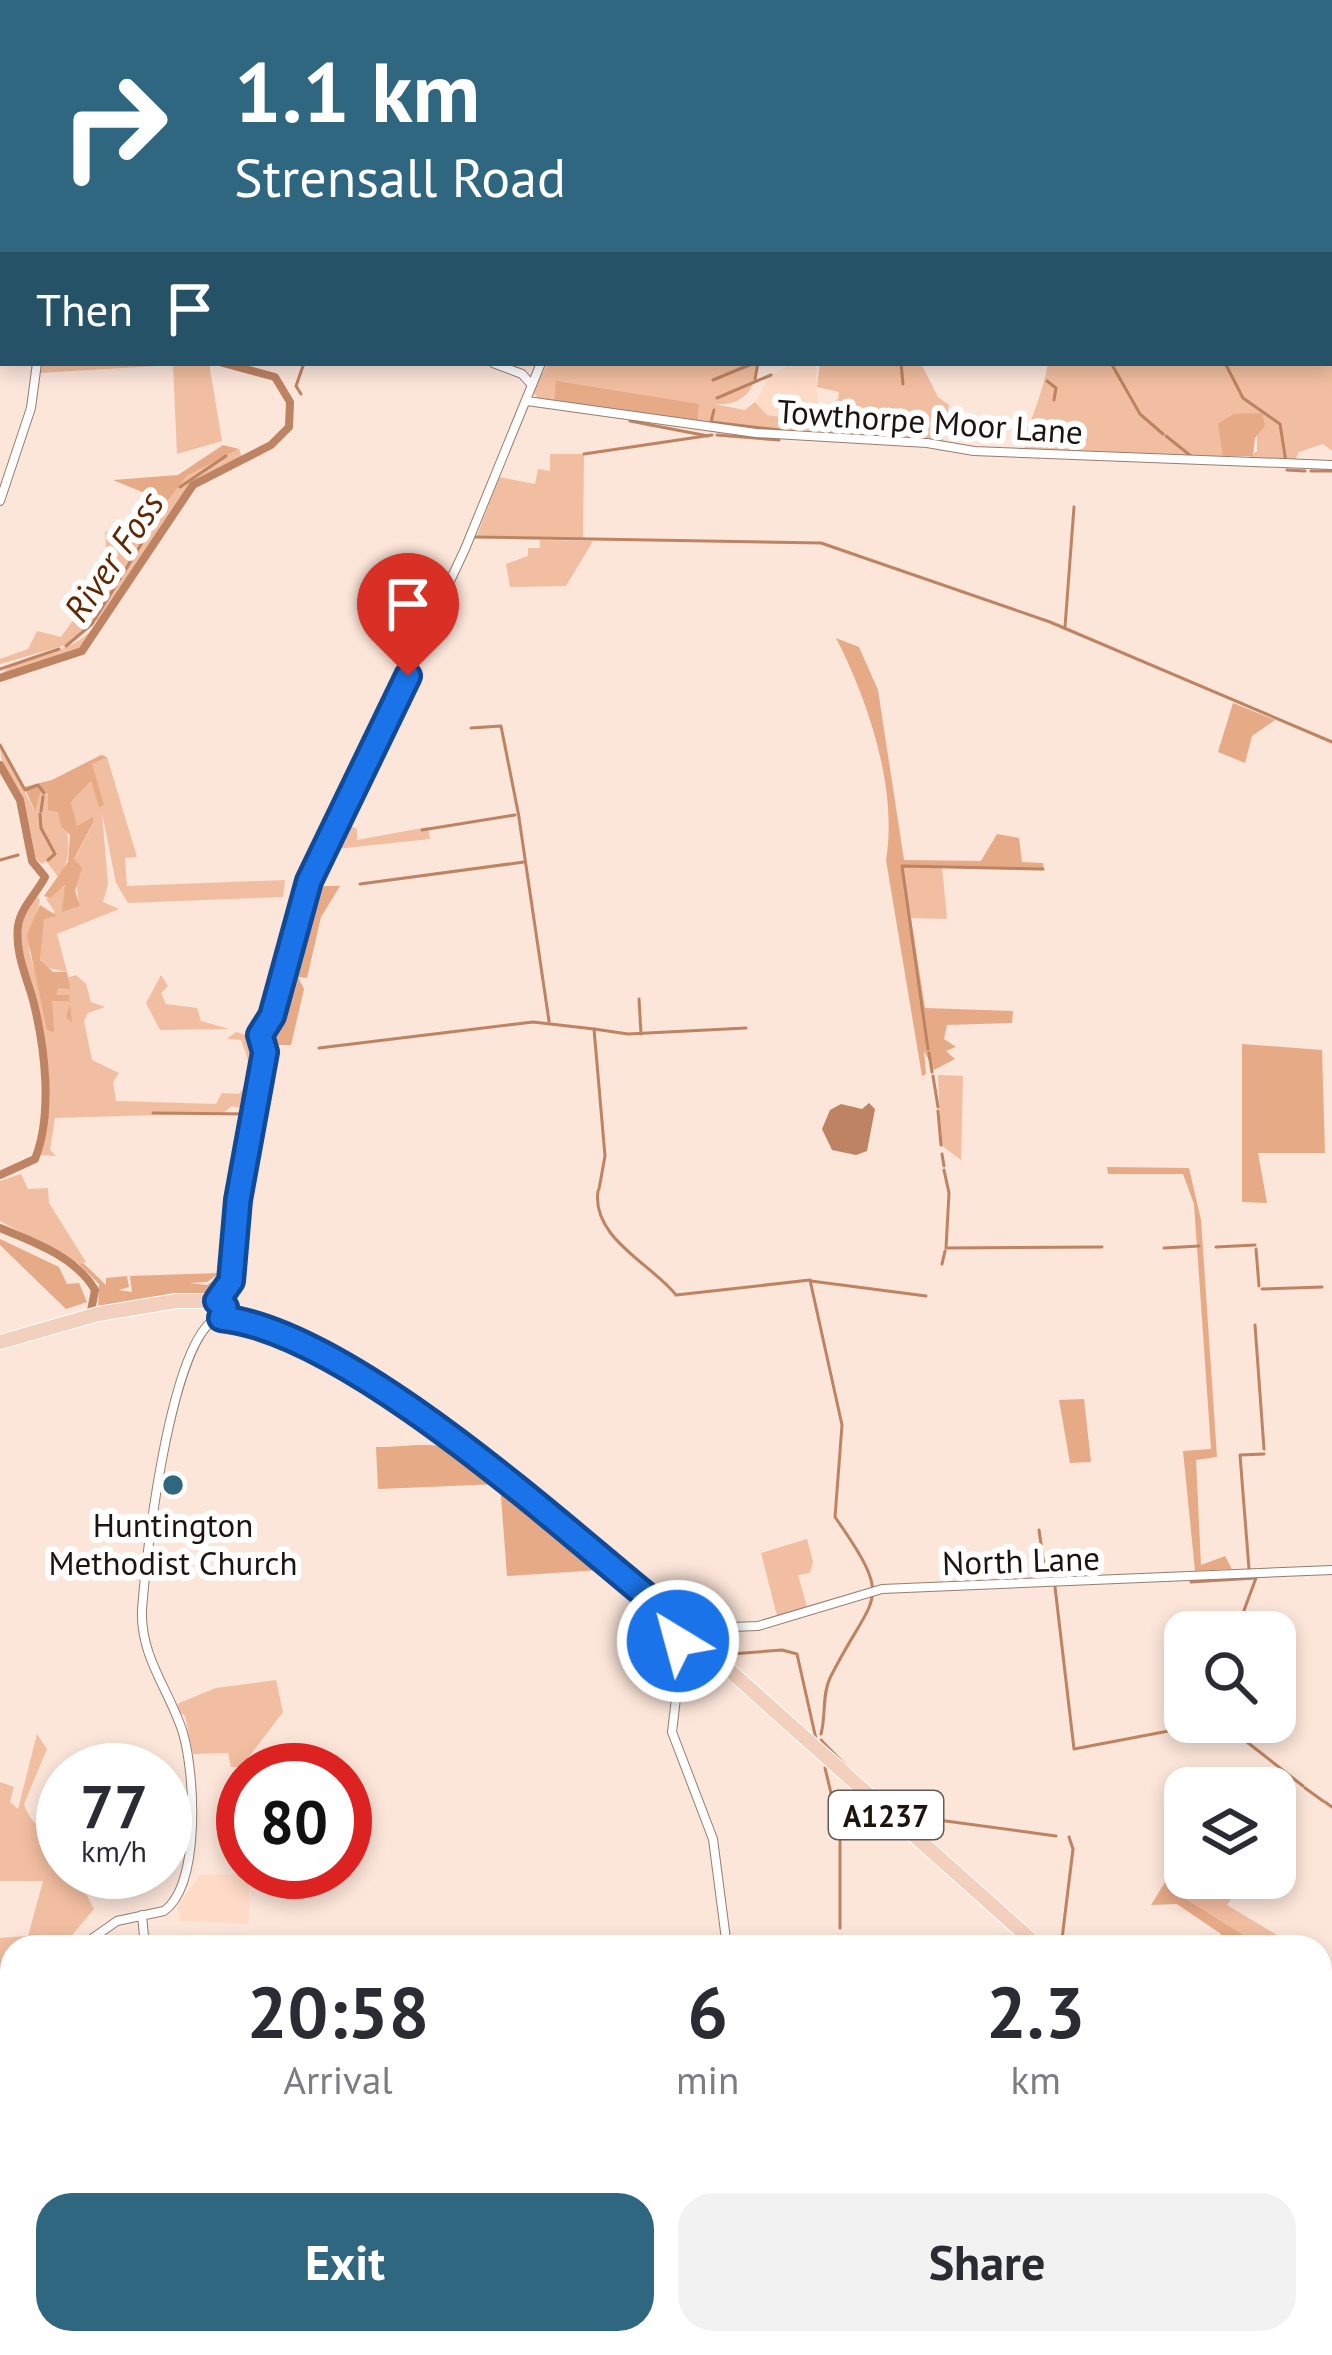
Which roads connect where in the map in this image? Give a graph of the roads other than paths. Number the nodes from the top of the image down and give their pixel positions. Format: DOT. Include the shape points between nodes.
graph roads {
  1 [pos="37,366"];
  2 [pos="501,366"];
  3 [pos="540,366"];
  4 [pos="522,374"];
  5 [pos="532,386"];
  6 [pos="527,400"];
  7 [pos="1332,465"];
  8 [pos="0,501"];
  9 [pos="214,1309"];
  10 [pos="0,1342"];
  11 [pos="1332,1570"];
  12 [pos="696,1641"];
  13 [pos="142,1915"];
  14 [pos="97,1935"];
  15 [pos="144,1935"];
  16 [pos="726,1935"];
  17 [pos="1026,1935"];
  1 -- 8 [label="street"];
  2 -- 4 [label="street"];
  3 -- 4 [label="street"];
  3 -- 5 [label="street"];
  4 -- 5 [label="street"];
  5 -- 6 [label="street"];
  6 -- 7 [label="street, Towthorpe Moor Lane" via="757,433 974,452"];
  6 -- 9 [label="street" via="309,881 264,1037"];
  9 -- 10 [label="highway, A1237" via="91,1315"];
  9 -- 12 [label="highway, A1237" via="318,1351 376,1385"];
  9 -- 13 [label="street" via="187,1355 145,1575 145,1645 186,1748 188,1880 164,1911"];
  11 -- 12 [label="street, North Lane" via="874,1591"];
  12 -- 16 [label="street" via="672,1696 672,1732 713,1839"];
  12 -- 17 [label="highway, A1237"];
  13 -- 14 [label="street"];
  13 -- 15 [label="street"];
}
